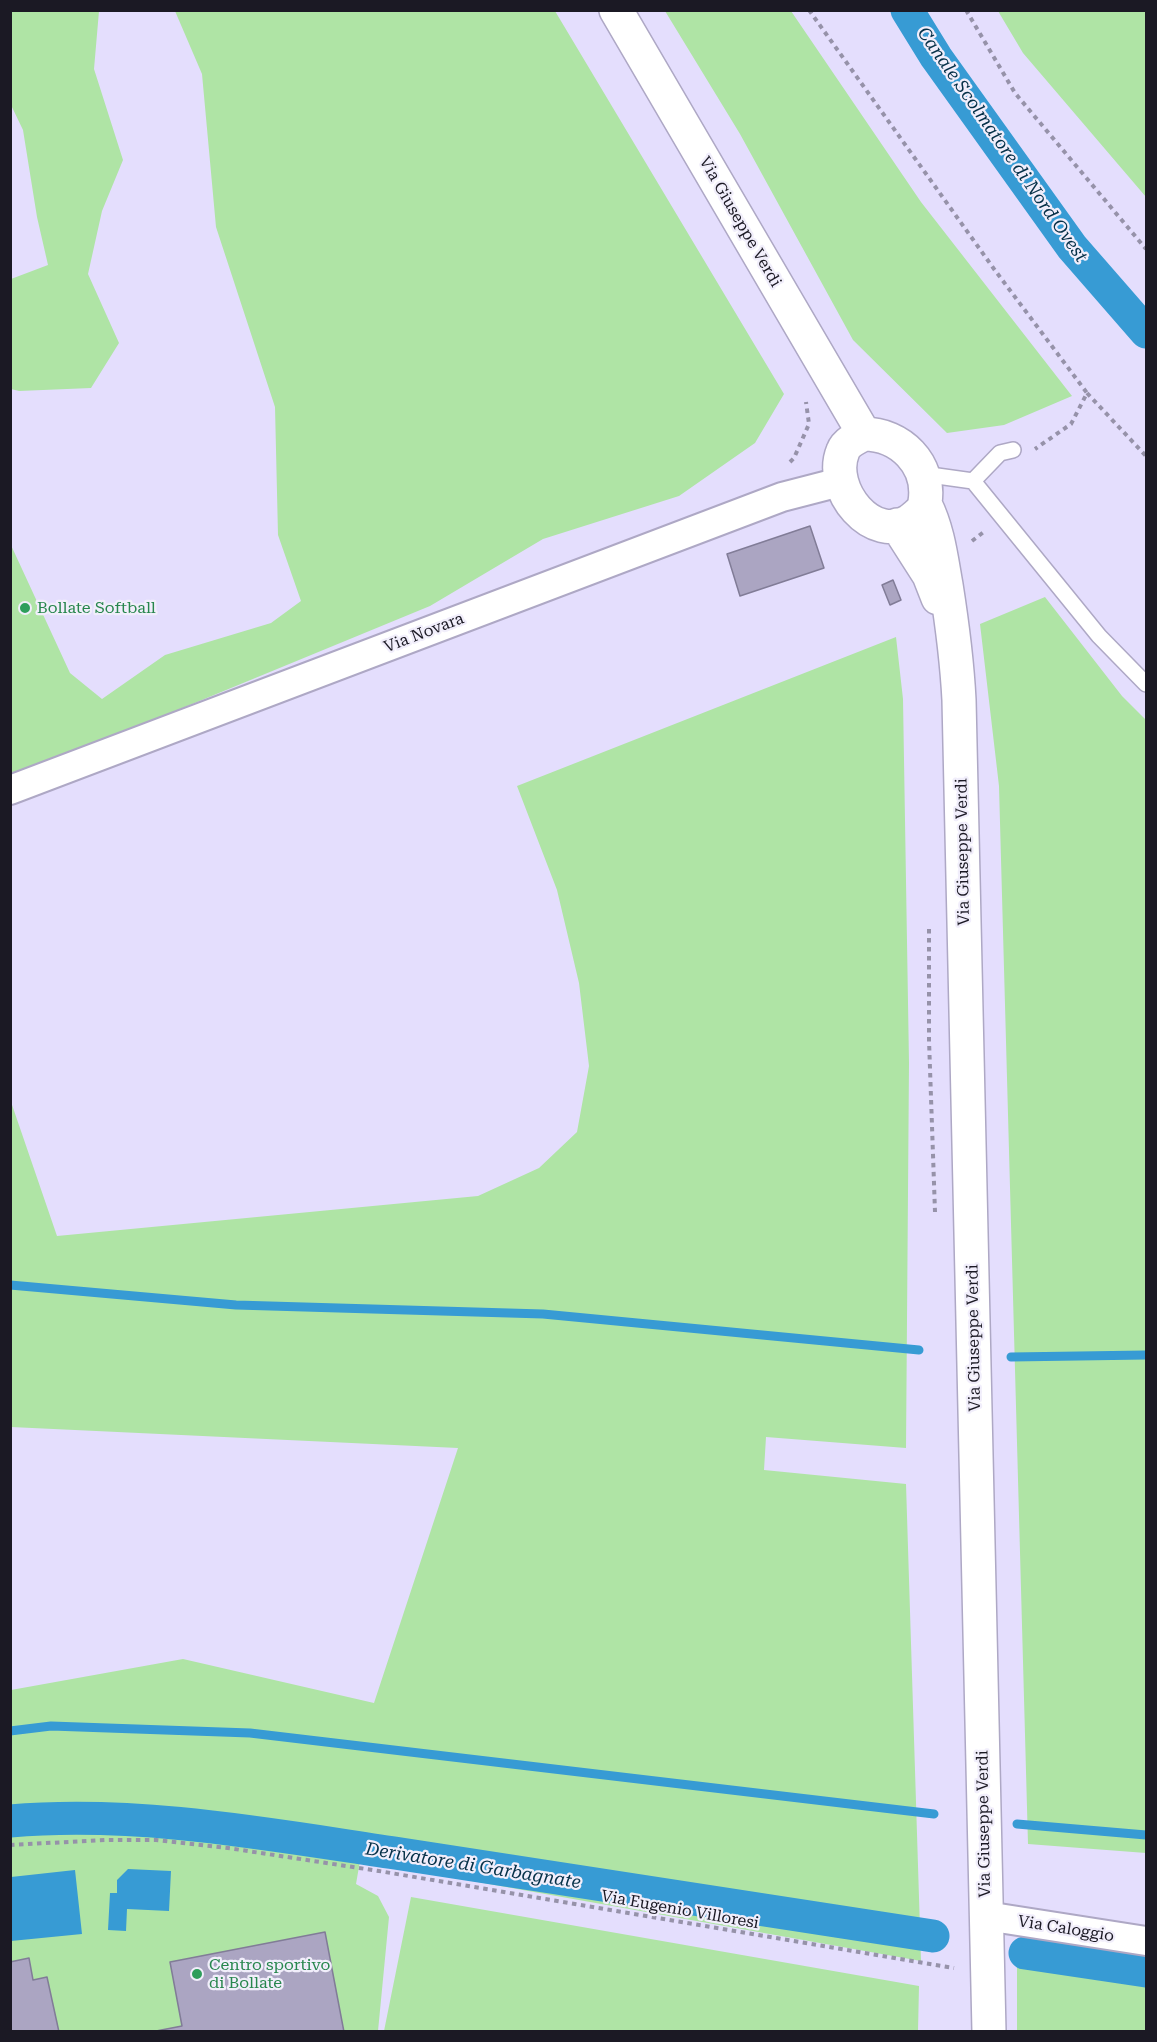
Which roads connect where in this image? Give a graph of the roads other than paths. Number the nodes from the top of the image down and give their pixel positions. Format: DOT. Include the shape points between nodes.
graph roads {
  1 [pos="616,10"];
  2 [pos="864,434"];
  3 [pos="1006,452"];
  4 [pos="973,481"];
  5 [pos="840,482"];
  6 [pos="924,489"];
  7 [pos="897,525"];
  8 [pos="956,645"];
  9 [pos="1146,684"];
  10 [pos="10,790"];
  11 [pos="986,1916"];
  12 [pos="1146,1941"];
  13 [pos="989,2031"];
  1 -- 2 [label="street, Via Giuseppe Verdi"];
  2 -- 5 [label="street" via="843,450"];
  2 -- 6 [label="street" via="894,440 907,451 921,468"];
  3 -- 4 [label="lane"];
  4 -- 6 [label="lane"];
  4 -- 9 [label="lane" via="1099,636"];
  5 -- 7 [label="street" via="848,500 864,517 878,524"];
  5 -- 10 [label="street, Via Novara" via="782,497"];
  6 -- 7 [label="street" via="918,514"];
  6 -- 8 [label="street, Via Giuseppe Verdi"];
  7 -- 8 [label="street, Via Giuseppe Verdi" via="928,575"];
  8 -- 11 [label="street, Via Giuseppe Verdi"];
  11 -- 12 [label="street, Via Caloggio"];
  11 -- 13 [label="street, Via Giuseppe Verdi"];
}
